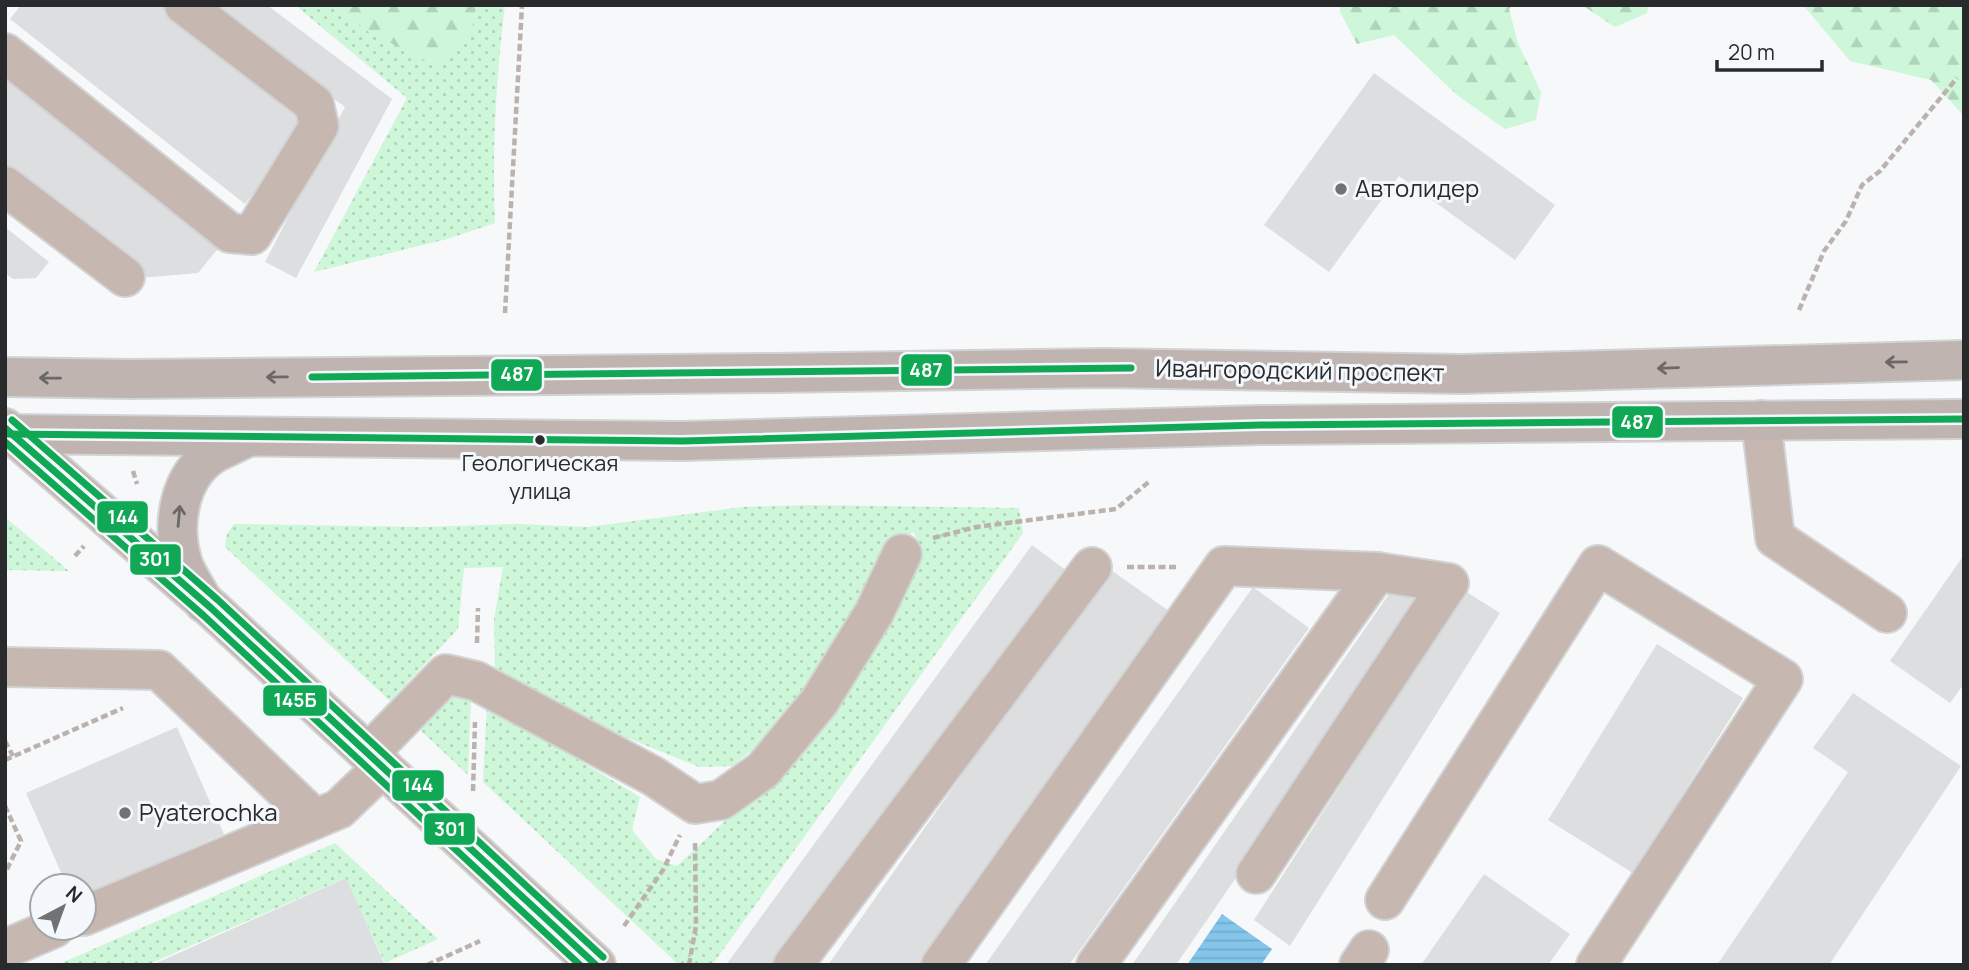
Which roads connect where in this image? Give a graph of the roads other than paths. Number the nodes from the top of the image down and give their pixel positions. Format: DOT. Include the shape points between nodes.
graph roads {
  1 [pos="184,5"];
  2 [pos="5,53"];
  3 [pos="5,186"];
  4 [pos="125,277"];
  5 [pos="1964,360"];
  6 [pos="5,377"];
  7 [pos="1964,419"];
  8 [pos="1761,420"];
  9 [pos="8,432"];
  10 [pos="249,436"];
  11 [pos="902,554"];
  12 [pos="1092,567"];
  13 [pos="1377,572"];
  14 [pos="204,603"];
  15 [pos="1887,613"];
  16 [pos="5,667"];
  17 [pos="376,760"];
  18 [pos="315,819"];
  19 [pos="1256,874"];
  20 [pos="1385,900"];
  21 [pos="98,909"];
  22 [pos="28,939"];
  23 [pos="5,948"];
  24 [pos="596,965"];
  25 [pos="793,965"];
  26 [pos="941,965"];
  27 [pos="1096,965"];
  28 [pos="1595,965"];
  1 -- 2 [label="street" via="314,104 319,126 253,235 230,233"];
  3 -- 4 [label="street"];
  5 -- 6 [label="highway, Ивангородский проспект, one-way" via="1462,374 1105,368"];
  7 -- 8 [label="highway, Ивангородский проспект"];
  8 -- 10 [label="highway, Ивангородский проспект" via="1261,425 683,442"];
  8 -- 15 [label="street" via="1775,538"];
  9 -- 10 [label="highway, Ивангородский проспект"];
  9 -- 14 [label="street"];
  14 -- 10 [label="highway, one-way" via="183,564 178,532 181,499 197,469 212,455"];
  11 -- 17 [label="street" via="874,613 818,702 763,770 722,800 695,804 653,776 476,681 446,674"];
  12 -- 25 [label="street"];
  13 -- 19 [label="street" via="1449,583"];
  13 -- 26 [label="street" via="1224,566"];
  13 -- 27 [label="street"];
  14 -- 17 [label="street"];
  16 -- 18 [label="street" via="159,670"];
  17 -- 18 [label="street" via="339,809"];
  17 -- 24 [label="street"];
  18 -- 21 [label="street"];
  20 -- 28 [label="street" via="1598,565 1783,679"];
  22 -- 23 [label="street"];
}
